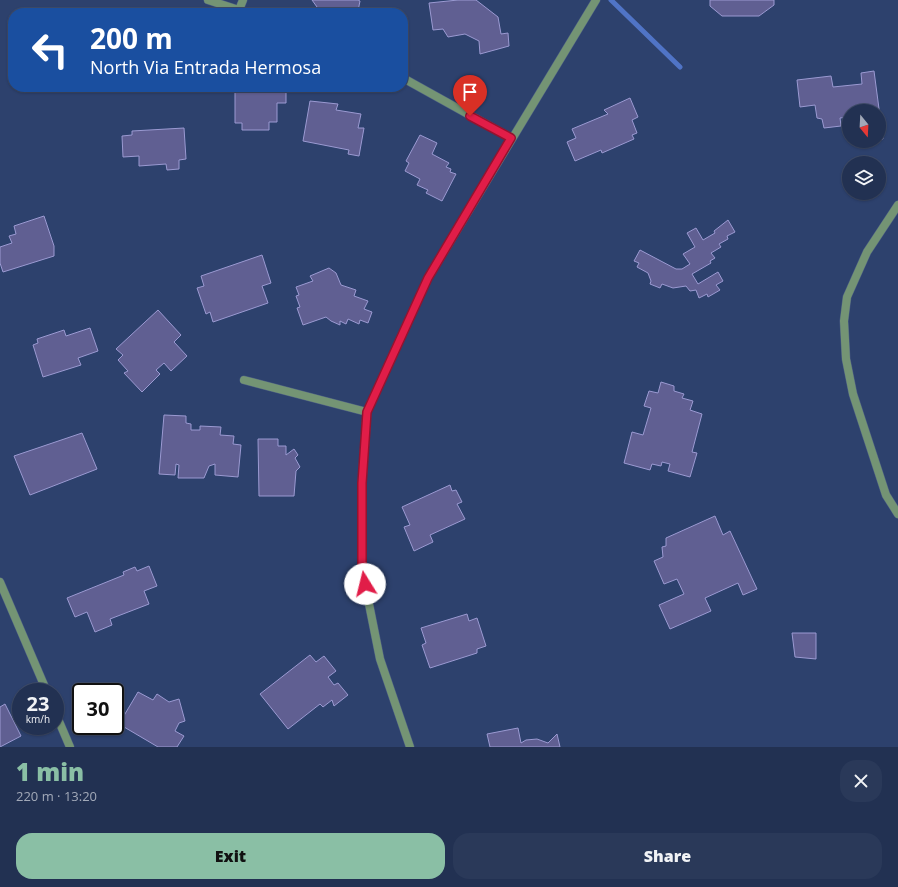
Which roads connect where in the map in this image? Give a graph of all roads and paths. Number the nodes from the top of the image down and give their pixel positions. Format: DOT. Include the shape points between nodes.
graph roads {
  1 [pos="208,0"];
  2 [pos="596,0"];
  3 [pos="234,8"];
  4 [pos="408,81"];
  5 [pos="511,138"];
  6 [pos="898,205"];
  7 [pos="244,380"];
  8 [pos="367,412"];
  9 [pos="898,514"];
  10 [pos="0,582"];
  11 [pos="43,683"];
  12 [pos="64,733"];
  13 [pos="70,747"];
  14 [pos="410,747"];
  1 -- 3 [label="street"];
  2 -- 5 [label="street"];
  4 -- 5 [label="street"];
  5 -- 8 [label="street" via="428,278"];
  6 -- 9 [label="street" via="867,252 847,297 844,321 846,359 853,394 886,495"];
  7 -- 8 [label="street"];
  8 -- 14 [label="street" via="362,483 362,569 380,659"];
  10 -- 11 [label="street"];
  12 -- 13 [label="street"];
}
